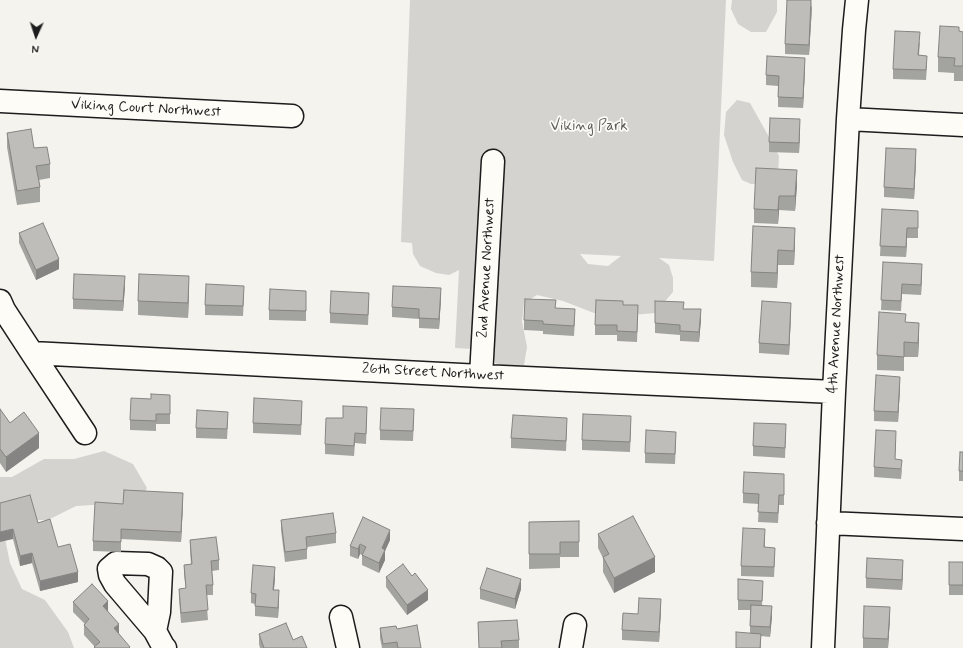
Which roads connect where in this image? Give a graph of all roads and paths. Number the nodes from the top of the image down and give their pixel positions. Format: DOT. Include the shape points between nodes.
graph roads {
  1 [pos="857,0"];
  2 [pos="0,101"];
  3 [pos="292,116"];
  4 [pos="848,119"];
  5 [pos="963,125"];
  6 [pos="493,161"];
  7 [pos="0,301"];
  8 [pos="32,353"];
  9 [pos="481,376"];
  10 [pos="834,392"];
  11 [pos="85,433"];
  12 [pos="828,523"];
  13 [pos="963,529"];
  14 [pos="340,617"];
  15 [pos="575,625"];
  16 [pos="348,648"];
  17 [pos="571,648"];
  18 [pos="823,648"];
  1 -- 4 [label="street, 4th Avenue Northwest"];
  2 -- 3 [label="street, Viking Court Northwest"];
  4 -- 5 [label="street"];
  4 -- 10 [label="street, 4th Avenue Northwest"];
  6 -- 9 [label="street, 2nd Avenue Northwest"];
  7 -- 8 [label="street"];
  8 -- 9 [label="street, 26th Street Northwest"];
  8 -- 11 [label="street"];
  9 -- 10 [label="street, 26th Street Northwest"];
  10 -- 12 [label="street, 4th Avenue Northwest"];
  12 -- 13 [label="street"];
  12 -- 18 [label="street, 4th Avenue Northwest"];
  14 -- 16 [label="street"];
  15 -- 17 [label="street"];
}
